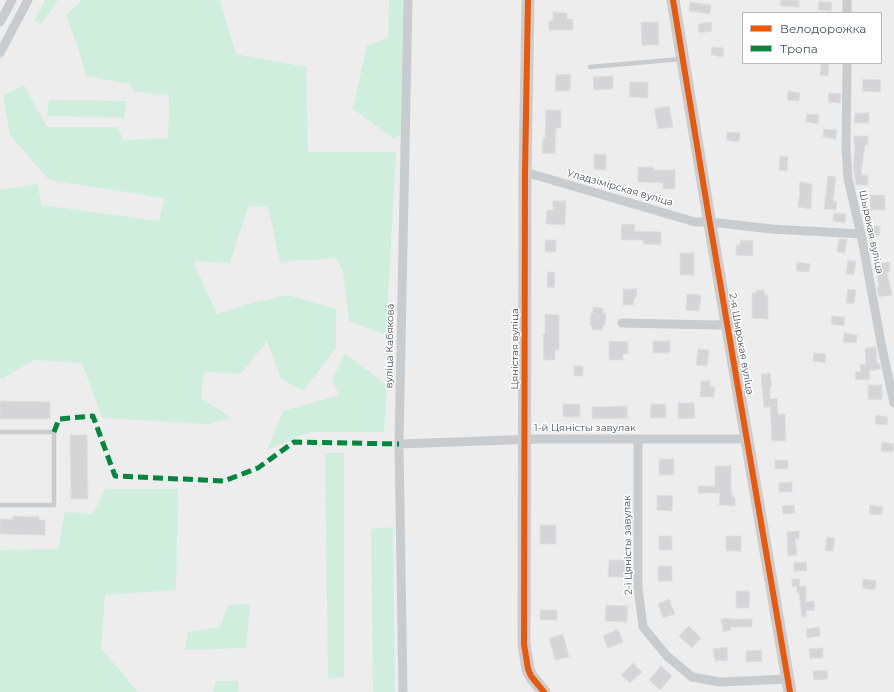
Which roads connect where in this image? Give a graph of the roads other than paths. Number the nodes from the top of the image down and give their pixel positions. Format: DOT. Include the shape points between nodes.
graph roads {
  1 [pos="12,0"];
  2 [pos="28,0"];
  3 [pos="408,0"];
  4 [pos="528,0"];
  5 [pos="673,0"];
  6 [pos="847,0"];
  7 [pos="847,12"];
  8 [pos="0,22"];
  9 [pos="0,53"];
  10 [pos="683,59"];
  11 [pos="847,64"];
  12 [pos="590,67"];
  13 [pos="526,172"];
  14 [pos="710,222"];
  15 [pos="861,234"];
  16 [pos="622,323"];
  17 [pos="728,324"];
  18 [pos="894,403"];
  19 [pos="0,432"];
  20 [pos="638,439"];
  21 [pos="747,439"];
  22 [pos="525,440"];
  23 [pos="399,444"];
  24 [pos="0,505"];
  25 [pos="788,679"];
  26 [pos="403,692"];
  27 [pos="544,692"];
  28 [pos="790,692"];
  1 -- 8 [label="street"];
  2 -- 9 [label="street"];
  3 -- 23 [label="street, вуліца Кабякова"];
  4 -- 13 [label="street, Цяністая вуліца"];
  5 -- 10 [label="street, 2-я Шырокая вуліца"];
  6 -- 7 [label="street"];
  10 -- 12 [label="lane"];
  10 -- 14 [label="street, 2-я Шырокая вуліца"];
  11 -- 15 [label="street, Шырокая вуліца" via="848,179"];
  13 -- 14 [label="street, Уладзімірская вуліца" via="695,222"];
  13 -- 22 [label="street, Цяністая вуліца"];
  14 -- 15 [label="street, Уладзімірская вуліца" via="772,229"];
  14 -- 17 [label="street, 2-я Шырокая вуліца"];
  15 -- 18 [label="street, Шырокая вуліца"];
  16 -- 17 [label="street, 2-я Шырокая вуліца"];
  17 -- 21 [label="street, 2-я Шырокая вуліца"];
  19 -- 24 [label="lane" via="54,432 54,505"];
  20 -- 21 [label="street, 1-й Цяністы завулак"];
  20 -- 22 [label="street, 1-й Цяністы завулак"];
  20 -- 25 [label="street, 2-і Цяністы завулак" via="638,588 643,627 667,656 692,677 720,682"];
  21 -- 25 [label="street, 2-я Шырокая вуліца"];
  22 -- 23 [label="street, 1-й Цяністы завулак"];
  22 -- 27 [label="street, Цяністая вуліца" via="524,644 528,669"];
  23 -- 26 [label="street, вуліца Кабякова"];
  25 -- 28 [label="street, 2-я Шырокая вуліца"];
}
